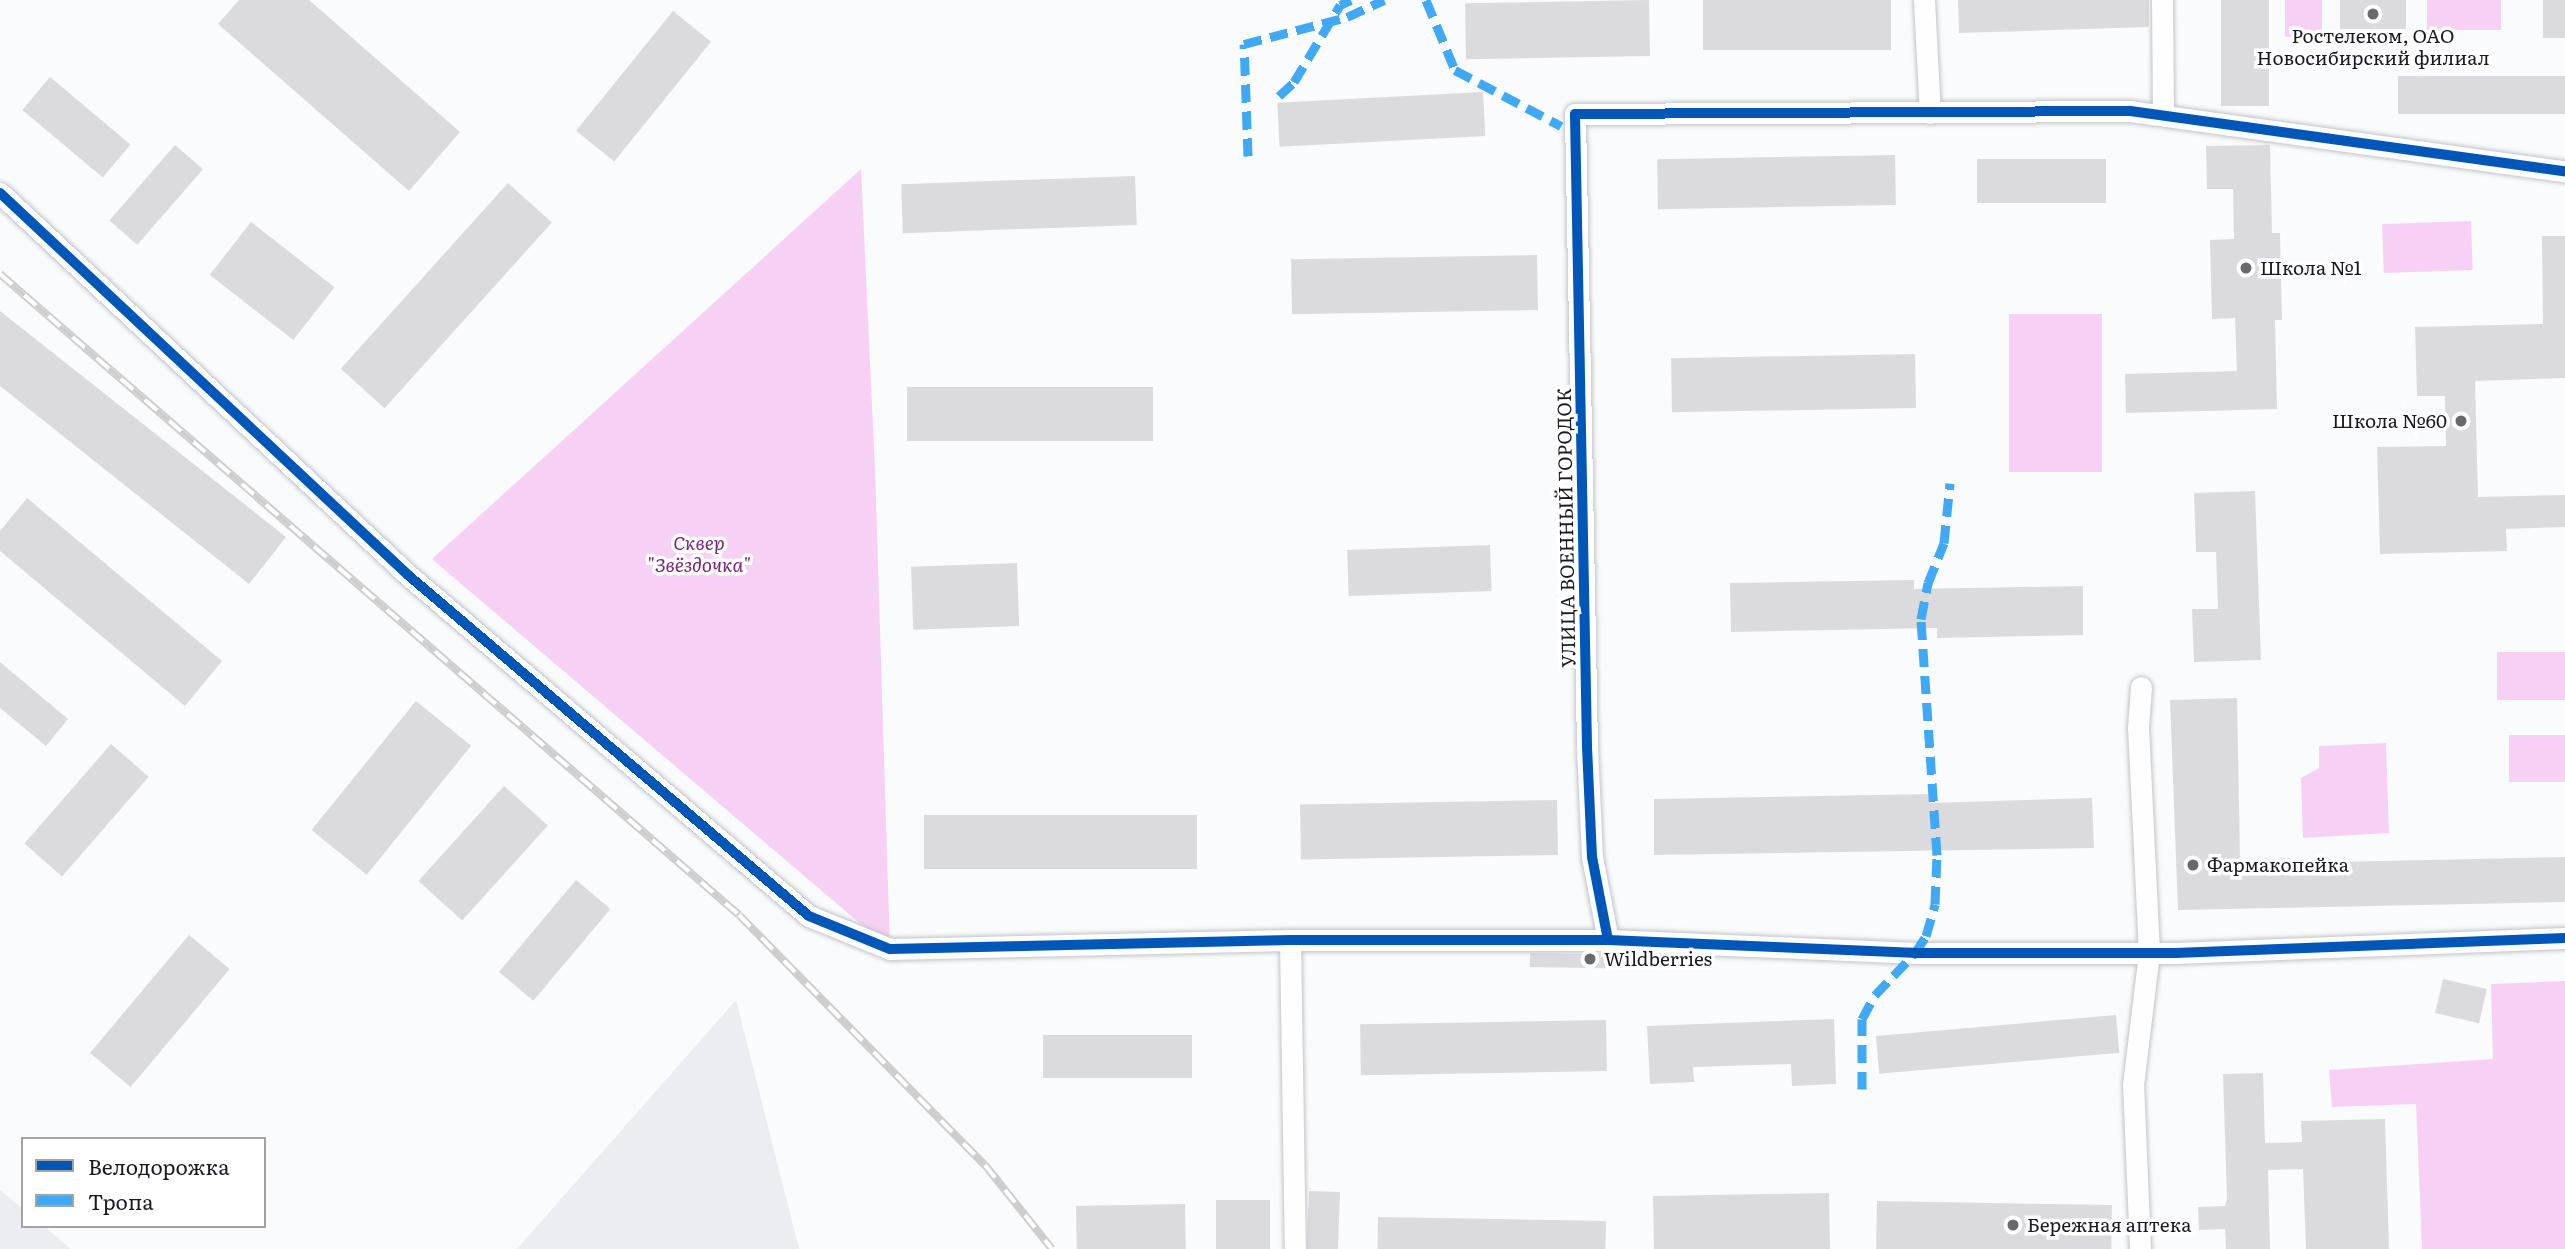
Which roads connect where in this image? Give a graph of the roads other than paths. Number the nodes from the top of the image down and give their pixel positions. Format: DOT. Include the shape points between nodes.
graph roads {
  1 [pos="1924,0"];
  2 [pos="2162,0"];
  3 [pos="1930,113"];
  4 [pos="2163,114"];
  5 [pos="2565,171"];
  6 [pos="0,193"];
  7 [pos="2141,687"];
  8 [pos="2565,937"];
  9 [pos="1290,940"];
  10 [pos="1608,940"];
  11 [pos="2148,952"];
  12 [pos="1295,1249"];
  13 [pos="2140,1249"];
  1 -- 3 [label="street"];
  2 -- 4 [label="street"];
  3 -- 4 [label="street"];
  3 -- 10 [label="street, УЛИЦА ВОЕННЫЙ ГОРОДОК" via="1575,114 1588,760 1592,857"];
  4 -- 5 [label="street"];
  6 -- 9 [label="street" via="408,575 809,916 890,949"];
  7 -- 11 [label="street" via="2138,727"];
  8 -- 11 [label="street"];
  9 -- 10 [label="street"];
  9 -- 12 [label="street"];
  10 -- 11 [label="street" via="1915,953"];
  11 -- 13 [label="street" via="2133,1085"];
}
